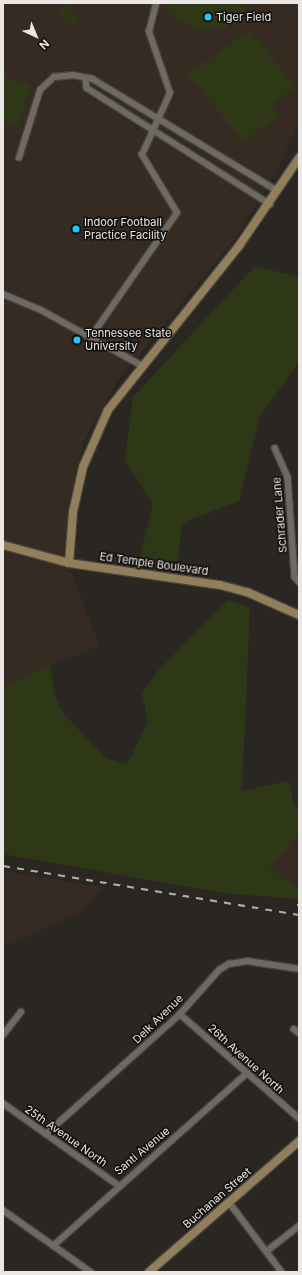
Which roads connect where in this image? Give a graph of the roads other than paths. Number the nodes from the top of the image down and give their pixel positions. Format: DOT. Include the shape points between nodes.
graph roads {
  1 [pos="156,3"];
  2 [pos="86,80"];
  3 [pos="159,119"];
  4 [pos="153,129"];
  5 [pos="19,158"];
  6 [pos="299,158"];
  7 [pos="278,191"];
  8 [pos="270,204"];
  9 [pos="3,294"];
  10 [pos="91,337"];
  11 [pos="141,365"];
  12 [pos="275,448"];
  13 [pos="3,545"];
  14 [pos="69,563"];
  15 [pos="299,582"];
  16 [pos="299,615"];
  17 [pos="299,969"];
  18 [pos="21,1012"];
  19 [pos="180,1014"];
  20 [pos="3,1035"];
  21 [pos="247,1073"];
  22 [pos="3,1103"];
  23 [pos="299,1118"];
  24 [pos="46,1134"];
  25 [pos="299,1141"];
  26 [pos="118,1185"];
  27 [pos="229,1202"];
  28 [pos="3,1210"];
  29 [pos="299,1226"];
  30 [pos="53,1246"];
  31 [pos="266,1251"];
  32 [pos="92,1272"];
  33 [pos="149,1272"];
  34 [pos="282,1272"];
  1 -- 3 [label="street" via="149,32 170,93"];
  2 -- 3 [label="street" via="93,79"];
  2 -- 4 [label="street" via="87,88"];
  2 -- 5 [label="street" via="62,75 44,84"];
  3 -- 4 [label="street"];
  3 -- 7 [label="street"];
  4 -- 8 [label="street"];
  4 -- 10 [label="street" via="142,149 142,158 175,206 176,215"];
  6 -- 7 [label="main road"];
  7 -- 8 [label="main road"];
  8 -- 11 [label="main road"];
  9 -- 10 [label="street" via="32,305"];
  10 -- 11 [label="street"];
  11 -- 14 [label="main road" via="108,410 83,467 73,512"];
  12 -- 15 [label="street, Schrader Lane" via="288,476 295,577"];
  13 -- 14 [label="main road, Ed Temple Boulevard"];
  14 -- 16 [label="main road, Ed Temple Boulevard" via="220,585 247,592"];
  17 -- 19 [label="street, Delk Avenue" via="247,961 229,964 218,970"];
  18 -- 20 [label="street"];
  19 -- 21 [label="street, 26th Avenue North"];
  19 -- 24 [label="street, Delk Avenue"];
  21 -- 23 [label="street, 26th Avenue North"];
  21 -- 26 [label="street, Santi Avenue"];
  22 -- 24 [label="street, 25th Avenue North"];
  24 -- 26 [label="street, 25th Avenue North"];
  25 -- 27 [label="main road, Buchanan Street"];
  26 -- 30 [label="street, Santi Avenue"];
  27 -- 31 [label="street"];
  27 -- 33 [label="main road, Buchanan Street"];
  28 -- 30 [label="street"];
  29 -- 31 [label="street"];
  30 -- 32 [label="street"];
  31 -- 34 [label="street"];
}
